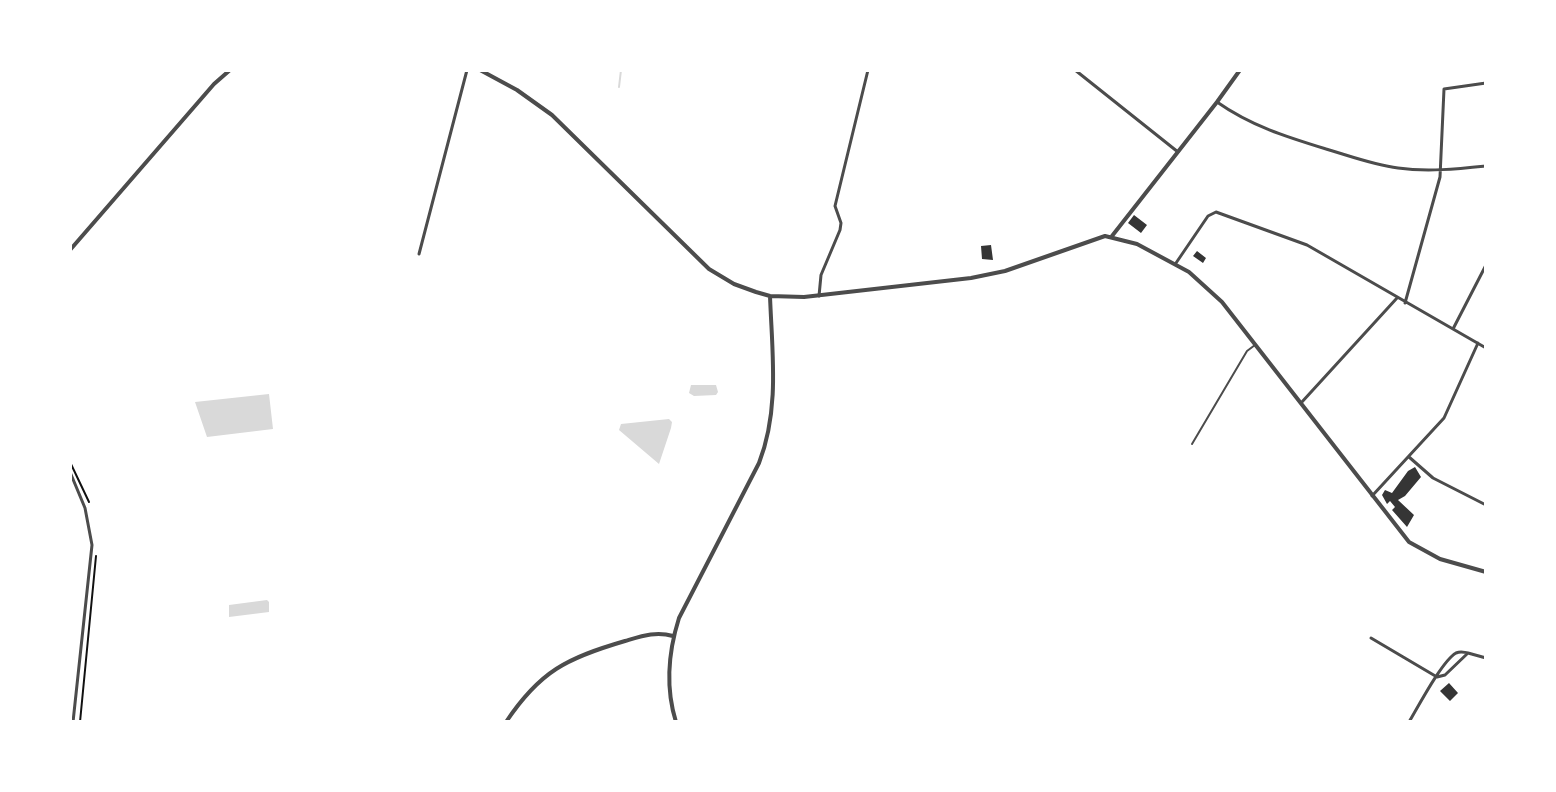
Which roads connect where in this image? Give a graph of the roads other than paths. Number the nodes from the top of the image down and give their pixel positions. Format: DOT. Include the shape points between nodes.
graph roads {
  1 [pos="230,70"];
  2 [pos="467,70"];
  3 [pos="480,70"];
  4 [pos="868,70"];
  5 [pos="1075,70"];
  6 [pos="1240,70"];
  7 [pos="1486,83"];
  8 [pos="1217,102"];
  9 [pos="1178,152"];
  10 [pos="1486,166"];
  11 [pos="1440,170"];
  12 [pos="1112,236"];
  13 [pos="70,250"];
  14 [pos="419,254"];
  15 [pos="1176,263"];
  16 [pos="1486,265"];
  17 [pos="770,296"];
  18 [pos="819,296"];
  19 [pos="1397,298"];
  20 [pos="1405,303"];
  21 [pos="1453,329"];
  22 [pos="1478,343"];
  23 [pos="1256,344"];
  24 [pos="1486,348"];
  25 [pos="1301,403"];
  26 [pos="1192,444"];
  27 [pos="1409,457"];
  28 [pos="70,472"];
  29 [pos="1372,497"];
  30 [pos="1486,505"];
  31 [pos="1486,572"];
  32 [pos="673,636"];
  33 [pos="1371,638"];
  34 [pos="1468,653"];
  35 [pos="1486,658"];
  36 [pos="1437,677"];
  37 [pos="73,722"];
  38 [pos="506,722"];
  39 [pos="676,722"];
  40 [pos="1409,722"];
  1 -- 13 [label="street"];
  2 -- 14 [label="street"];
  3 -- 17 [label="street" via="552,115 709,269"];
  4 -- 18 [label="street" via="835,206 840,230 821,275"];
  5 -- 9 [label="street"];
  6 -- 8 [label="street"];
  7 -- 11 [label="street" via="1444,89"];
  8 -- 9 [label="street"];
  8 -- 11 [label="street" via="1268,131 1399,168"];
  9 -- 12 [label="street"];
  10 -- 11 [label="street"];
  11 -- 20 [label="street"];
  12 -- 15 [label="street"];
  12 -- 18 [label="street" via="971,278"];
  15 -- 19 [label="street" via="1216,212 1307,245"];
  15 -- 23 [label="street" via="1222,302"];
  16 -- 21 [label="street"];
  17 -- 18 [label="street"];
  17 -- 32 [label="street" via="773,398 768,439"];
  19 -- 20 [label="street"];
  19 -- 25 [label="street"];
  20 -- 21 [label="street"];
  21 -- 22 [label="street"];
  22 -- 24 [label="street"];
  22 -- 27 [label="street" via="1444,418"];
  23 -- 25 [label="street"];
  23 -- 26 [label="lane"];
  25 -- 29 [label="street"];
  27 -- 29 [label="street"];
  27 -- 30 [label="street" via="1433,478"];
  28 -- 37 [label="street" via="92,545"];
  29 -- 31 [label="street" via="1409,542 1440,559"];
  32 -- 38 [label="street" via="653,633 568,660 537,682"];
  32 -- 39 [label="street" via="668,682"];
  33 -- 36 [label="street"];
  34 -- 35 [label="street"];
  34 -- 36 [label="street"];
  34 -- 36 [label="street" via="1453,655"];
  36 -- 40 [label="street"];
}
